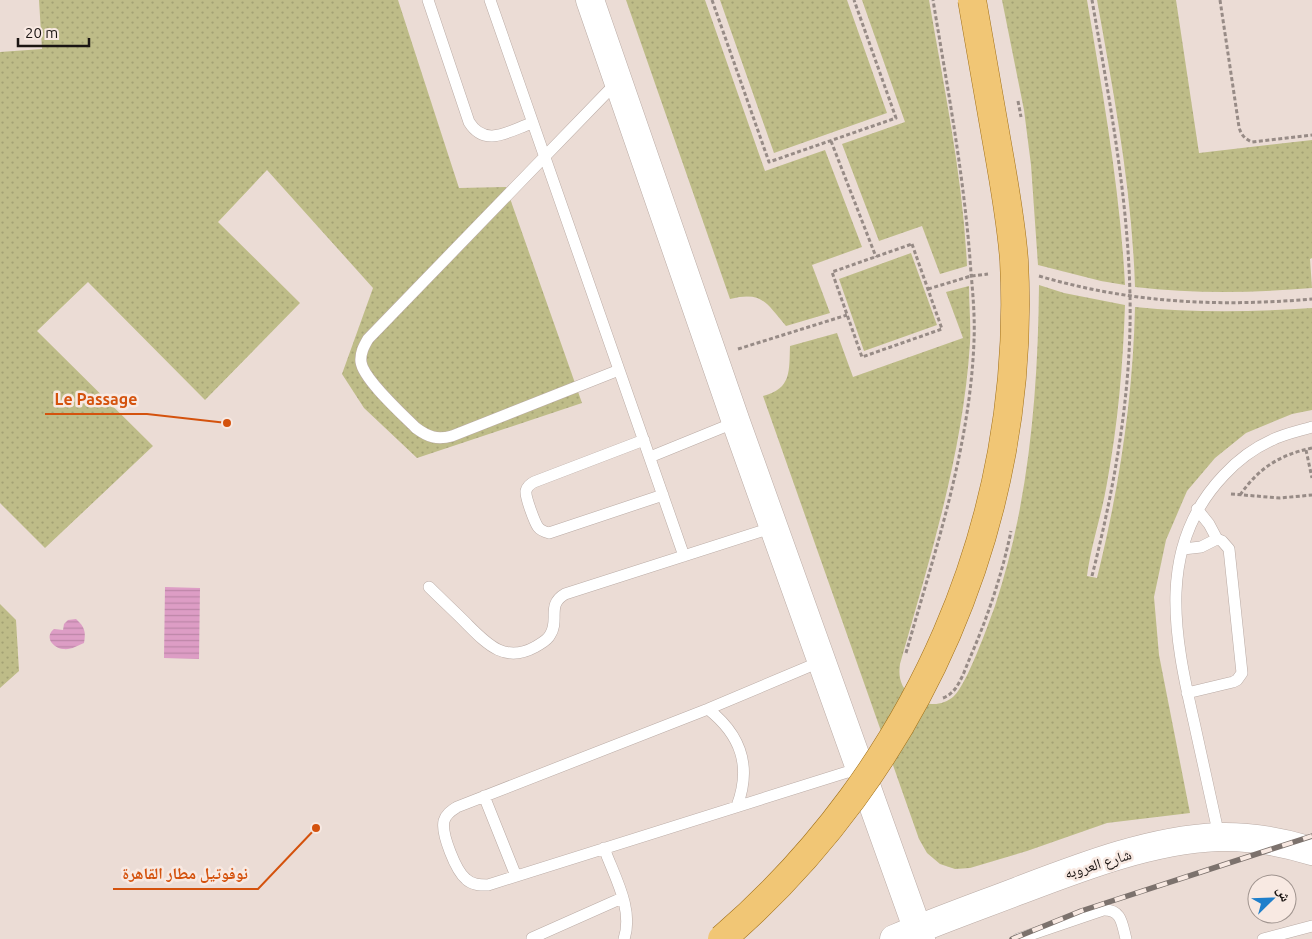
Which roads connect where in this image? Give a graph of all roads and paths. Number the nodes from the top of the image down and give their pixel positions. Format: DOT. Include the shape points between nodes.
graph roads {
  1 [pos="428,0"];
  2 [pos="490,0"];
  3 [pos="590,0"];
  4 [pos="712,0"];
  5 [pos="854,0"];
  6 [pos="932,0"];
  7 [pos="972,0"];
  8 [pos="1092,0"];
  9 [pos="1220,0"];
  10 [pos="618,80"];
  11 [pos="1016,93"];
  12 [pos="1021,120"];
  13 [pos="532,123"];
  14 [pos="1312,135"];
  15 [pos="831,140"];
  16 [pos="544,158"];
  17 [pos="876,257"];
  18 [pos="995,274"];
  19 [pos="1035,275"];
  20 [pos="971,276"];
  21 [pos="928,289"];
  22 [pos="1130,297"];
  23 [pos="1312,299"];
  24 [pos="847,315"];
  25 [pos="714,357"];
  26 [pos="619,370"];
  27 [pos="736,422"];
  28 [pos="1312,428"];
  29 [pos="644,440"];
  30 [pos="1312,448"];
  31 [pos="1306,450"];
  32 [pos="650,457"];
  33 [pos="1312,478"];
  34 [pos="1208,491"];
  35 [pos="663,495"];
  36 [pos="1312,495"];
  37 [pos="1240,496"];
  38 [pos="1197,509"];
  39 [pos="1013,522"];
  40 [pos="774,527"];
  41 [pos="1217,539"];
  42 [pos="1182,549"];
  43 [pos="684,556"];
  44 [pos="1092,576"];
  45 [pos="429,587"];
  46 [pos="906,656"];
  47 [pos="822,661"];
  48 [pos="1187,692"];
  49 [pos="937,700"];
  50 [pos="708,709"];
  51 [pos="860,768"];
  52 [pos="484,796"];
  53 [pos="737,806"];
  54 [pos="1219,837"];
  55 [pos="604,848"];
  56 [pos="1312,851"];
  57 [pos="516,876"];
  58 [pos="622,898"];
  59 [pos="1312,926"];
  60 [pos="911,936"];
  61 [pos="532,938"];
  62 [pos="624,939"];
  63 [pos="722,939"];
  64 [pos="1018,939"];
  65 [pos="1126,939"];
  66 [pos="1264,939"];
  1 -- 13 [label="lane" via="469,122 476,132 494,136"];
  2 -- 13 [label="lane"];
  3 -- 10 [label="main road"];
  4 -- 15 [label="path" via="770,162"];
  5 -- 15 [label="path" via="896,118"];
  6 -- 20 [label="path" via="958,149"];
  7 -- 63 [label="main road, bridge" via="1010,214 1015,306 1008,408 983,534 946,638 891,744 809,855"];
  8 -- 22 [label="path" via="1119,160"];
  9 -- 14 [label="path" via="1241,134 1252,142"];
  10 -- 16 [label="lane"];
  10 -- 25 [label="main road"];
  11 -- 12 [label="path"];
  13 -- 16 [label="lane"];
  15 -- 17 [label="path"];
  16 -- 26 [label="lane"];
  16 -- 26 [label="lane" via="368,339 362,350 364,373 424,435 444,438"];
  17 -- 21 [label="path" via="912,244"];
  17 -- 24 [label="path" via="832,272"];
  18 -- 20 [label="path"];
  19 -- 22 [label="path"];
  20 -- 21 [label="path"];
  20 -- 46 [label="path" via="974,340 959,456"];
  21 -- 24 [label="path" via="942,329 862,357"];
  22 -- 23 [label="path" via="1198,302"];
  22 -- 44 [label="path" via="1120,438"];
  24 -- 25 [label="path"];
  25 -- 27 [label="main road"];
  26 -- 29 [label="lane"];
  27 -- 32 [label="lane"];
  27 -- 40 [label="main road"];
  28 -- 34 [label="lane" via="1272,439 1237,461"];
  29 -- 32 [label="lane"];
  29 -- 35 [label="lane" via="534,482 529,485 526,497 538,527 549,533"];
  30 -- 31 [label="path"];
  31 -- 33 [label="path"];
  31 -- 37 [label="path" via="1267,466 1256,474"];
  32 -- 35 [label="lane"];
  34 -- 37 [label="path"];
  34 -- 38 [label="lane"];
  35 -- 43 [label="lane"];
  36 -- 37 [label="path" via="1280,498"];
  38 -- 41 [label="lane"];
  38 -- 42 [label="lane"];
  39 -- 49 [label="path" via="1008,550 976,643 957,687"];
  40 -- 43 [label="lane"];
  40 -- 47 [label="main road"];
  41 -- 42 [label="lane" via="1201,547"];
  41 -- 48 [label="lane" via="1226,544 1230,554 1242,673 1233,682"];
  42 -- 48 [label="lane" via="1176,606"];
  43 -- 45 [label="lane" via="566,594 556,601 550,636 520,652 502,651 487,644"];
  47 -- 50 [label="lane"];
  47 -- 51 [label="main road"];
  48 -- 54 [label="lane"];
  50 -- 52 [label="lane"];
  50 -- 53 [label="lane" via="728,728 741,752 744,779"];
  51 -- 53 [label="lane"];
  51 -- 60 [label="main road"];
  52 -- 57 [label="lane"];
  52 -- 57 [label="lane" via="448,813 443,833 459,872 466,880 488,885"];
  53 -- 55 [label="lane"];
  54 -- 56 [label="main road, شارع العروبه" via="1276,842"];
  54 -- 60 [label="main road, شارع العروبه" via="1153,847 1066,873"];
  55 -- 57 [label="lane"];
  55 -- 58 [label="lane"];
  58 -- 61 [label="lane"];
  58 -- 62 [label="lane" via="627,922"];
  59 -- 66 [label="lane"];
  64 -- 65 [label="lane" via="1110,910 1119,916"];
}
